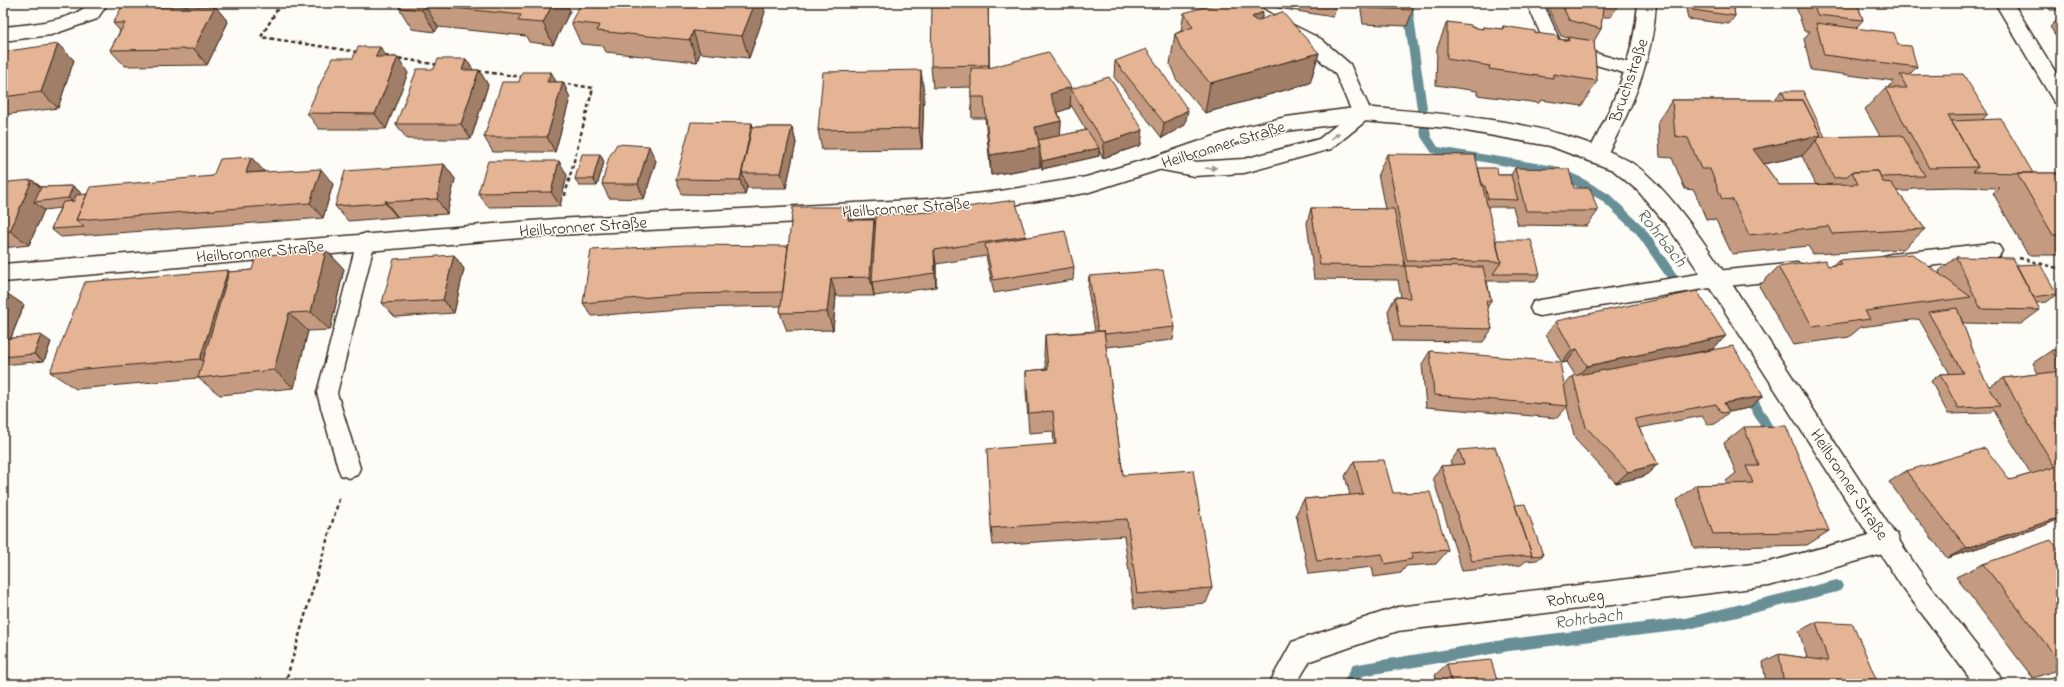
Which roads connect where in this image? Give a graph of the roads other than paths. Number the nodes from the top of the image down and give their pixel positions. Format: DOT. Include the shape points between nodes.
graph roads {
  1 [pos="99,3"];
  2 [pos="1242,3"];
  3 [pos="1535,3"];
  4 [pos="1647,3"];
  5 [pos="2004,3"];
  6 [pos="3,34"];
  7 [pos="1634,70"];
  8 [pos="2061,97"];
  9 [pos="1362,114"];
  10 [pos="1598,155"];
  11 [pos="1158,163"];
  12 [pos="366,241"];
  13 [pos="1992,251"];
  14 [pos="1874,263"];
  15 [pos="1811,270"];
  16 [pos="3,273"];
  17 [pos="1716,279"];
  18 [pos="1540,308"];
  19 [pos="349,468"];
  20 [pos="1888,542"];
  21 [pos="1282,684"];
  22 [pos="1990,684"];
  1 -- 6 [label="main road" via="91,14 51,28"];
  2 -- 9 [label="main road" via="1261,17 1314,44 1343,69"];
  3 -- 7 [label="lane" via="1554,47"];
  4 -- 7 [label="main road, Bruchstraße" via="1647,21"];
  5 -- 8 [label="main road"];
  7 -- 10 [label="main road, Bruchstraße" via="1615,121"];
  9 -- 10 [label="main road, Heilbronner Straße" via="1449,121 1552,140"];
  9 -- 11 [label="main road, Heilbronner Straße" via="1286,124 1236,136"];
  11 -- 9 [label="lane, one-way" via="1194,169 1244,166 1325,144"];
  10 -- 17 [label="main road, Heilbronner Straße" via="1620,165 1645,185 1674,219"];
  11 -- 12 [label="main road, Heilbronner Straße" via="1086,185 930,207 619,223"];
  12 -- 16 [label="main road, Heilbronner Straße"];
  12 -- 19 [label="lane" via="327,393"];
  13 -- 14 [label="lane"];
  15 -- 17 [label="lane"];
  17 -- 18 [label="lane"];
  17 -- 20 [label="main road, Heilbronner Straße"];
  20 -- 21 [label="main road, Rohrweg" via="1770,574 1398,618 1301,651"];
  20 -- 22 [label="main road, Heilbronner Straße" via="1941,621"];
}
